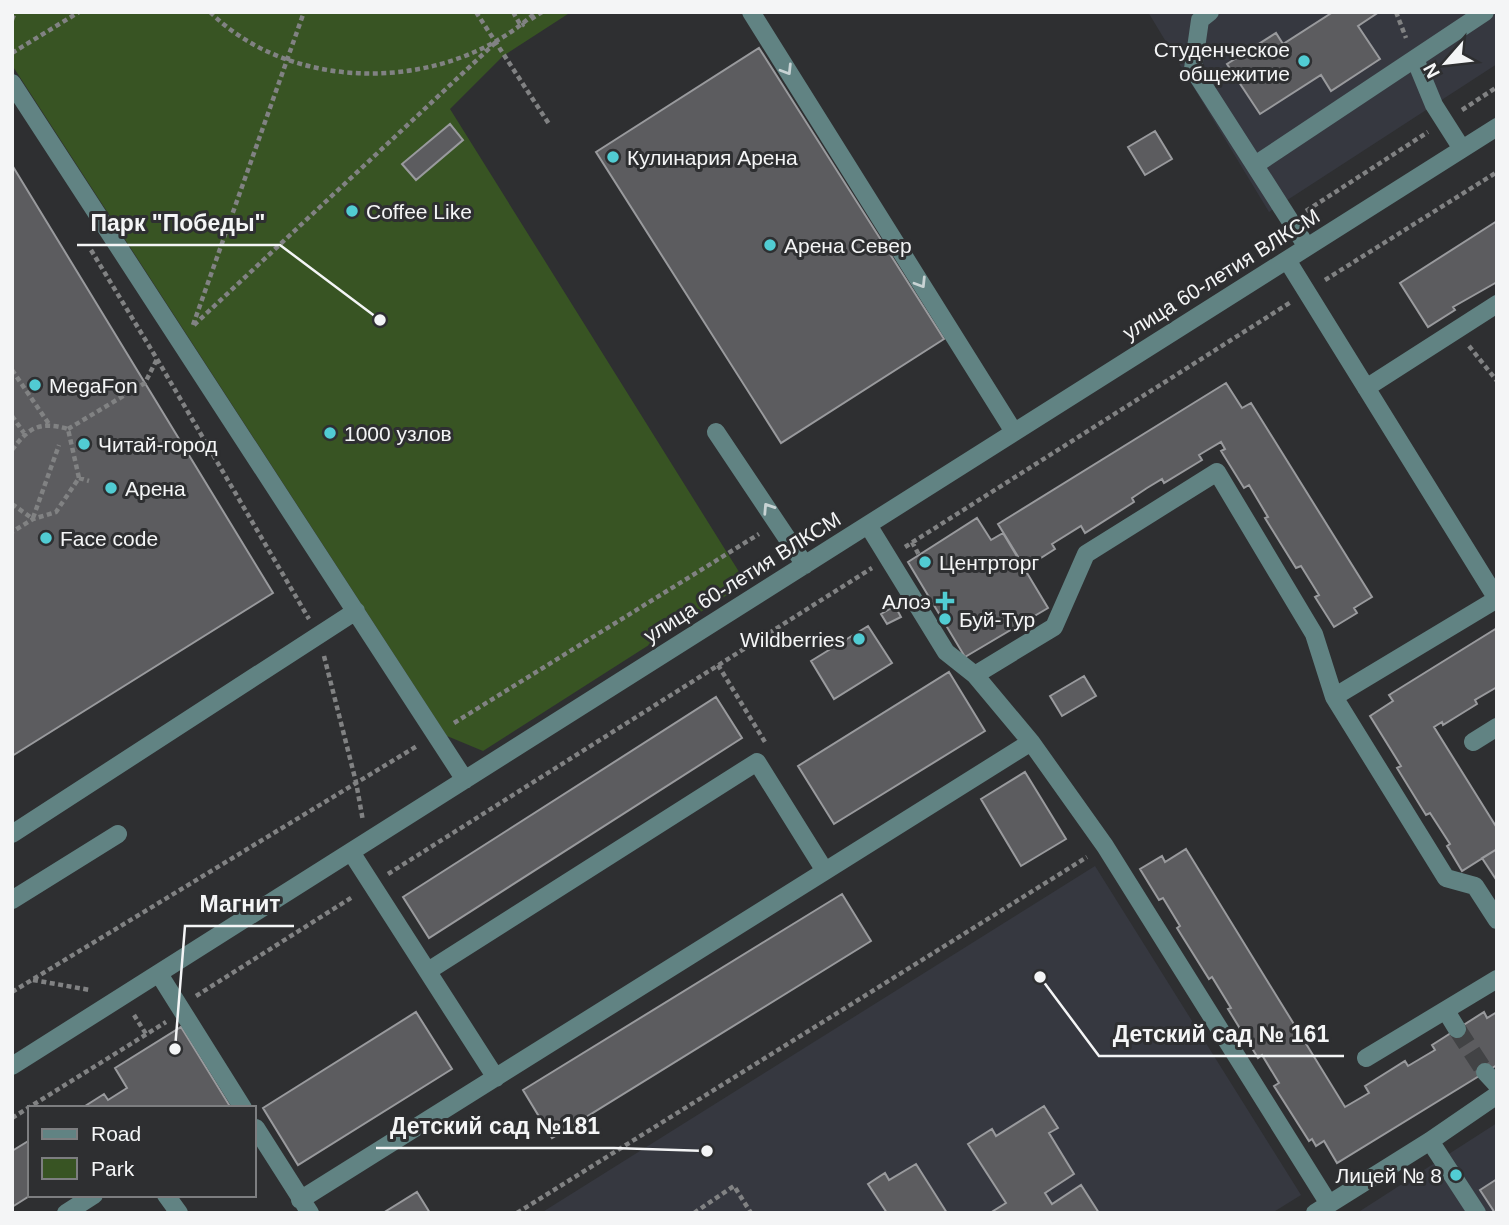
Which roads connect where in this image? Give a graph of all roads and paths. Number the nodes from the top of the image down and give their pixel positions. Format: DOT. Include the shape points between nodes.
graph roads {
  1 [pos="15,12"];
  2 [pos="79,12"];
  3 [pos="210,12"];
  4 [pos="303,12"];
  5 [pos="476,12"];
  6 [pos="513,12"];
  7 [pos="536,12"];
  8 [pos="542,12"];
  9 [pos="751,12"];
  10 [pos="1210,12"];
  11 [pos="1485,12"];
  12 [pos="12,20"];
  13 [pos="521,26"];
  14 [pos="495,43"];
  15 [pos="12,53"];
  16 [pos="286,58"];
  17 [pos="1415,59"];
  18 [pos="12,83"];
  19 [pos="1497,87"];
  20 [pos="1444,121"];
  21 [pos="549,124"];
  22 [pos="1497,127"];
  23 [pos="1462,149"];
  24 [pos="1255,165"];
  25 [pos="1497,172"];
  26 [pos="1291,220"];
  27 [pos="1307,247"];
  28 [pos="1287,260"];
  29 [pos="1307,292"];
  30 [pos="1497,304"];
  31 [pos="1456,330"];
  32 [pos="158,359"];
  33 [pos="12,370"];
  34 [pos="1497,382"];
  35 [pos="145,383"];
  36 [pos="1366,388"];
  37 [pos="12,416"];
  38 [pos="49,424"];
  39 [pos="68,429"];
  40 [pos="716,432"];
  41 [pos="1014,432"];
  42 [pos="24,433"];
  43 [pos="59,445"];
  44 [pos="12,450"];
  45 [pos="79,478"];
  46 [pos="89,481"];
  47 [pos="12,504"];
  48 [pos="33,519"];
  49 [pos="778,523"];
  50 [pos="868,525"];
  51 [pos="12,532"];
  52 [pos="912,542"];
  53 [pos="919,555"];
  54 [pos="888,558"];
  55 [pos="805,565"];
  56 [pos="1497,599"];
  57 [pos="356,611"];
  58 [pos="319,636"];
  59 [pos="718,665"];
  60 [pos="975,675"];
  61 [pos="1334,697"];
  62 [pos="1497,727"];
  63 [pos="435,734"];
  64 [pos="1031,742"];
  65 [pos="1473,742"];
  66 [pos="757,762"];
  67 [pos="465,780"];
  68 [pos="356,782"];
  69 [pos="12,834"];
  70 [pos="118,834"];
  71 [pos="1105,846"];
  72 [pos="359,847"];
  73 [pos="825,872"];
  74 [pos="372,884"];
  75 [pos="12,900"];
  76 [pos="1497,920"];
  77 [pos="428,971"];
  78 [pos="159,974"];
  79 [pos="1497,979"];
  80 [pos="12,992"];
  81 [pos="179,1006"];
  82 [pos="1446,1011"];
  83 [pos="1457,1029"];
  84 [pos="1366,1058"];
  85 [pos="12,1066"];
  86 [pos="496,1077"];
  87 [pos="1497,1095"];
  88 [pos="31,1106"];
  89 [pos="242,1106"];
  90 [pos="28,1108"];
  91 [pos="12,1118"];
  92 [pos="256,1134"];
  93 [pos="1430,1141"];
  94 [pos="91,1197"];
  95 [pos="305,1206"];
  96 [pos="1322,1208"];
  97 [pos="66,1213"];
  98 [pos="517,1213"];
  99 [pos="694,1213"];
  100 [pos="751,1213"];
  101 [pos="1477,1213"];
  1 -- 12 [label="path"];
  2 -- 15 [label="path"];
  3 -- 16 [label="path" via="248,40"];
  4 -- 16 [label="path"];
  5 -- 14 [label="path"];
  6 -- 13 [label="path"];
  7 -- 13 [label="path"];
  8 -- 13 [label="path"];
  9 -- 41 [label="street, one-way"];
  10 -- 24 [label="street" via="1200,20 1193,69"];
  11 -- 17 [label="street"];
  13 -- 14 [label="path"];
  14 -- 16 [label="path" via="455,61 403,72 328,70"];
  14 -- 16 [label="path" via="192,327"];
  14 -- 21 [label="path"];
  17 -- 20 [label="street"];
  17 -- 24 [label="street"];
  18 -- 57 [label="street"];
  19 -- 20 [label="path"];
  20 -- 23 [label="street"];
  20 -- 26 [label="path"];
  22 -- 23 [label="street, улица 60-летия ВЛКСМ"];
  23 -- 27 [label="street, улица 60-летия ВЛКСМ"];
  24 -- 26 [label="street"];
  25 -- 29 [label="path"];
  26 -- 27 [label="street"];
  27 -- 28 [label="street, улица 60-летия ВЛКСМ"];
  28 -- 29 [label="street"];
  28 -- 41 [label="street, улица 60-летия ВЛКСМ"];
  29 -- 36 [label="street"];
  29 -- 52 [label="path"];
  30 -- 31 [label="street"];
  31 -- 34 [label="path"];
  31 -- 36 [label="street"];
  32 -- 58 [label="path"];
  33 -- 38 [label="path"];
  35 -- 39 [label="path"];
  36 -- 56 [label="street"];
  37 -- 42 [label="path"];
  38 -- 39 [label="path"];
  38 -- 42 [label="path"];
  39 -- 45 [label="path"];
  49 -- 40 [label="street, one-way"];
  41 -- 50 [label="street, улица 60-летия ВЛКСМ"];
  42 -- 44 [label="path"];
  43 -- 48 [label="path"];
  45 -- 46 [label="path"];
  45 -- 48 [label="path" via="56,512"];
  47 -- 48 [label="path"];
  48 -- 51 [label="path"];
  49 -- 55 [label="street"];
  49 -- 63 [label="path"];
  50 -- 54 [label="street"];
  50 -- 55 [label="street, улица 60-летия ВЛКСМ"];
  52 -- 53 [label="path"];
  52 -- 54 [label="path"];
  54 -- 59 [label="path"];
  54 -- 60 [label="street" via="946,652"];
  55 -- 67 [label="street, улица 60-летия ВЛКСМ"];
  56 -- 61 [label="street"];
  57 -- 58 [label="street"];
  57 -- 63 [label="street"];
  58 -- 68 [label="path"];
  58 -- 69 [label="street"];
  59 -- 66 [label="path" via="765,742"];
  59 -- 74 [label="path"];
  60 -- 61 [label="street" via="1054,626 1086,554 1217,472 1314,634"];
  60 -- 64 [label="street"];
  61 -- 76 [label="street" via="1446,878 1475,886"];
  62 -- 65 [label="street"];
  63 -- 67 [label="street"];
  63 -- 68 [label="path"];
  64 -- 71 [label="street"];
  64 -- 73 [label="street"];
  66 -- 73 [label="street"];
  66 -- 77 [label="street"];
  67 -- 72 [label="street, улица 60-летия ВЛКСМ"];
  68 -- 72 [label="path"];
  68 -- 80 [label="path"];
  70 -- 75 [label="street"];
  71 -- 96 [label="street"];
  71 -- 98 [label="path"];
  72 -- 74 [label="street"];
  72 -- 78 [label="street, улица 60-летия ВЛКСМ"];
  73 -- 86 [label="street"];
  74 -- 77 [label="street"];
  74 -- 81 [label="path"];
  77 -- 86 [label="street"];
  78 -- 81 [label="street"];
  78 -- 85 [label="street, улица 60-летия ВЛКСМ"];
  79 -- 82 [label="street"];
  81 -- 88 [label="path" via="168,1020"];
  81 -- 89 [label="street"];
  82 -- 83 [label="street"];
  82 -- 84 [label="street"];
  86 -- 95 [label="street"];
  87 -- 93 [label="street"];
  90 -- 91 [label="path"];
  92 -- 95 [label="street"];
  93 -- 96 [label="street"];
  93 -- 101 [label="street"];
  94 -- 97 [label="street"];
  99 -- 100 [label="path" via="734,1186"];
}
